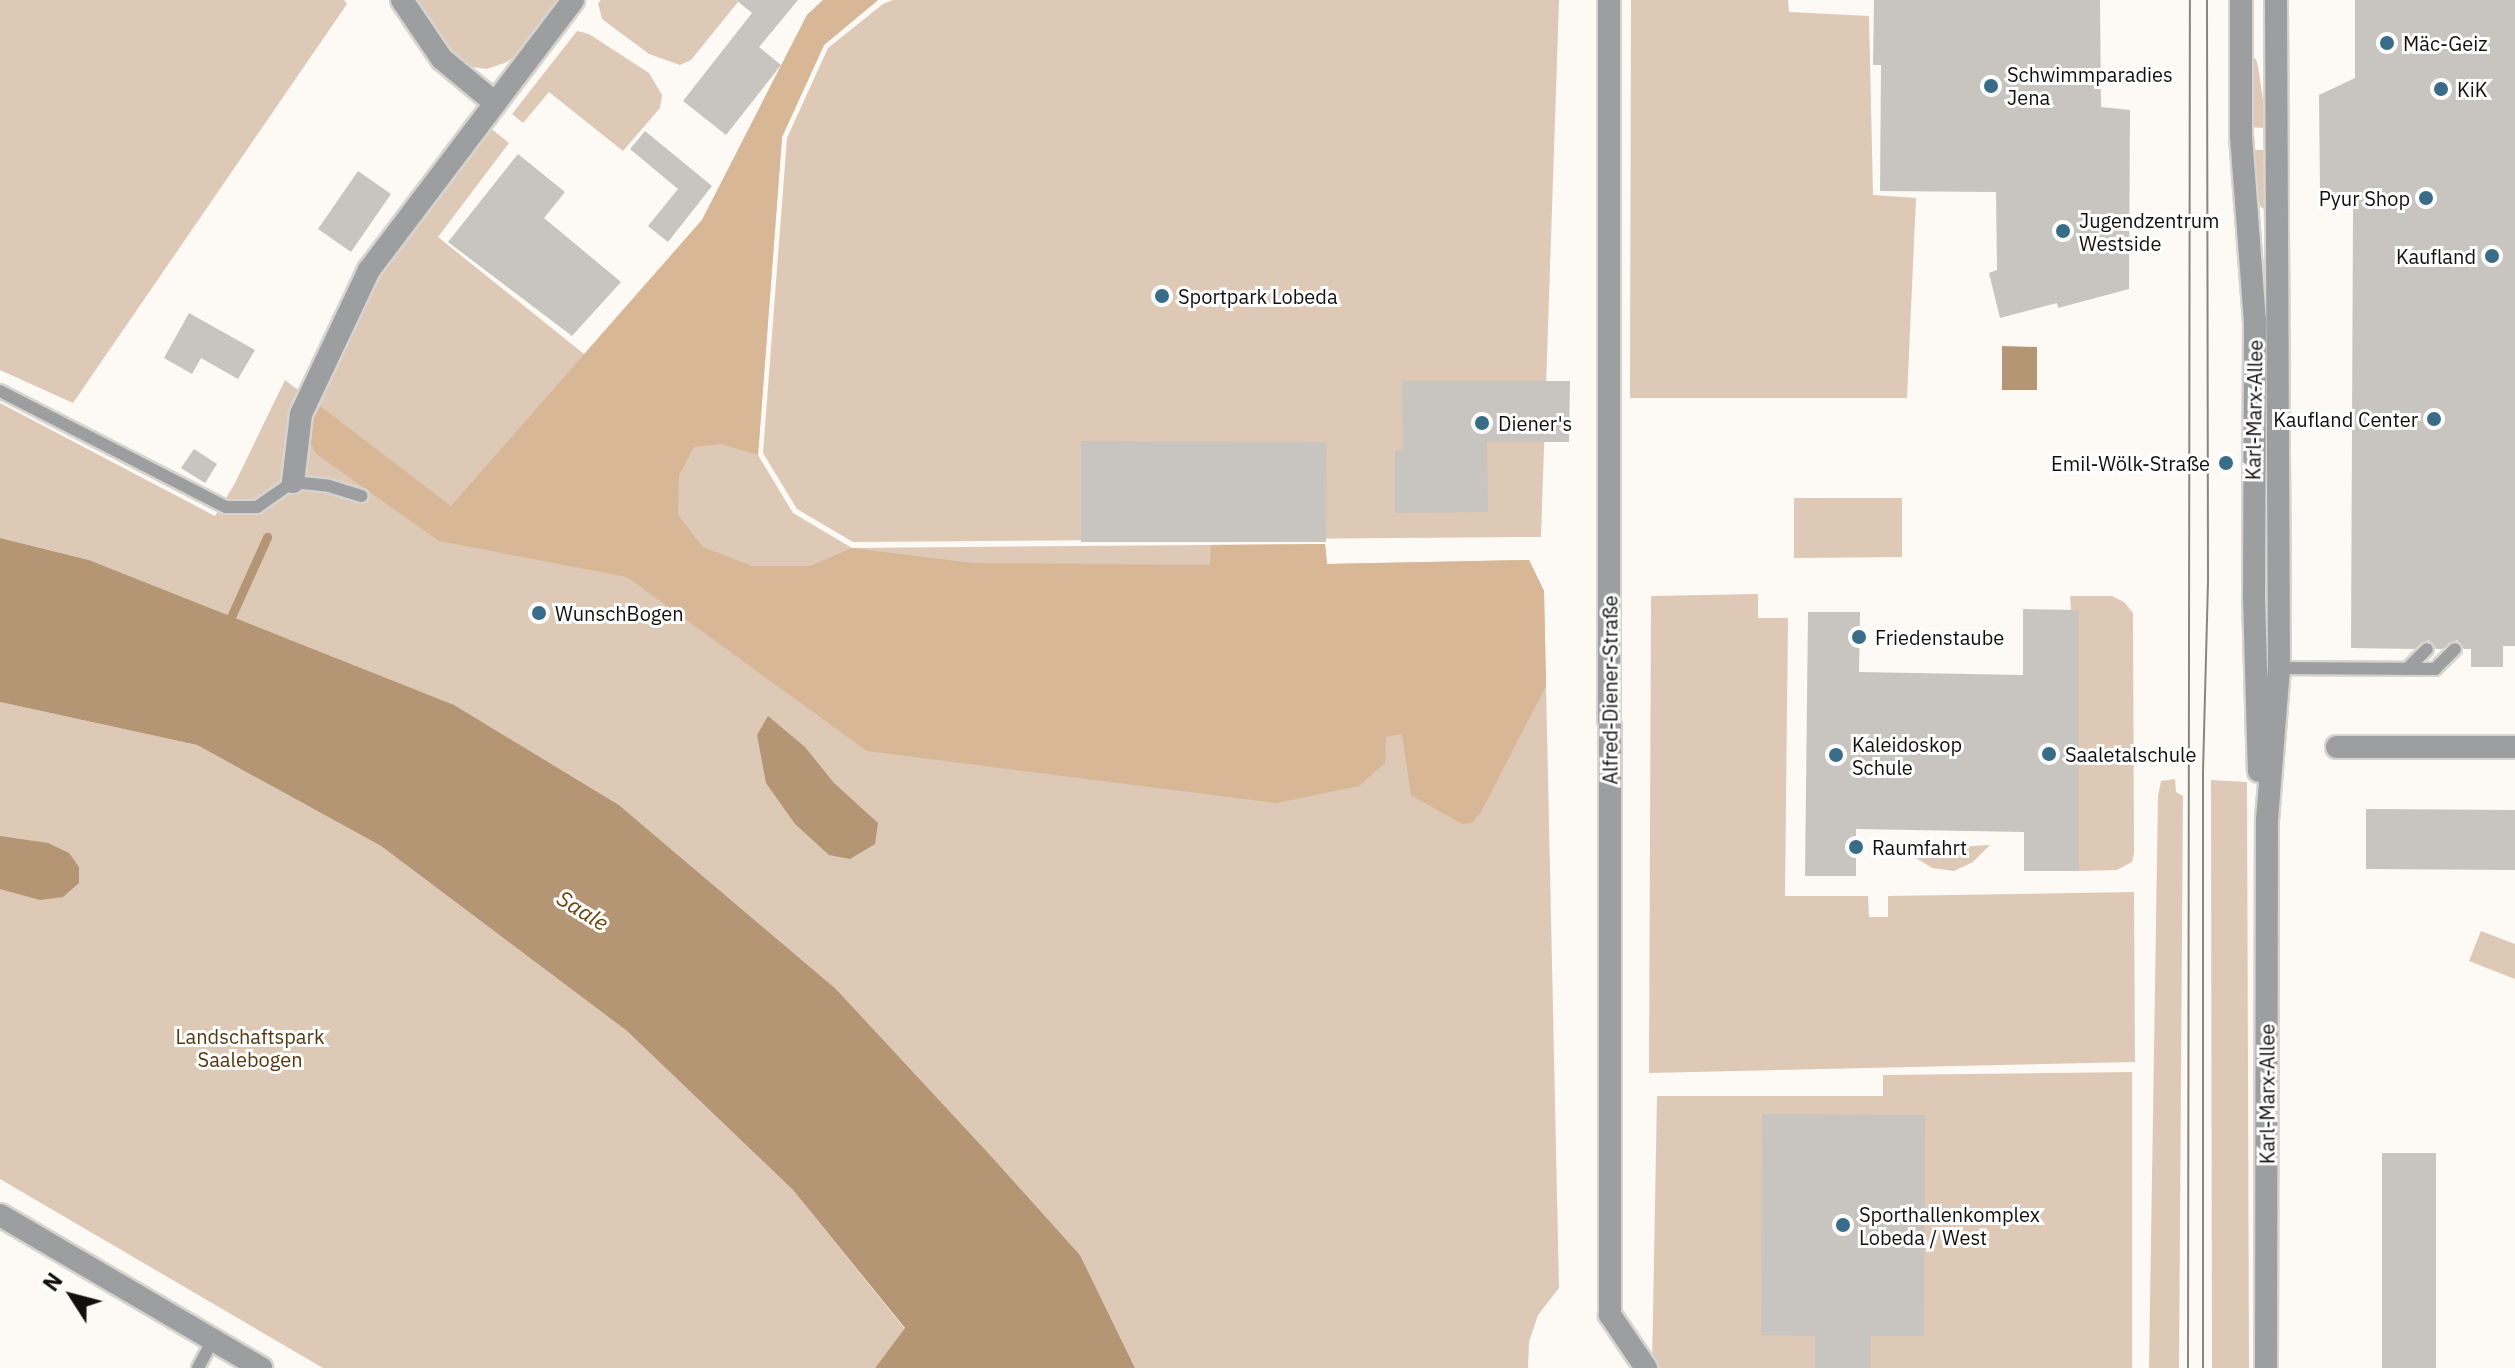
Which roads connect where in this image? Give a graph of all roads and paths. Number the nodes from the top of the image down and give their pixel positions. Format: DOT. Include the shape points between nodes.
graph roads {
  1 [pos="402,0"];
  2 [pos="573,0"];
  3 [pos="1609,0"];
  4 [pos="2241,0"];
  5 [pos="2276,0"];
  6 [pos="495,103"];
  7 [pos="0,391"];
  8 [pos="293,482"];
  9 [pos="361,496"];
  10 [pos="2427,649"];
  11 [pos="2455,649"];
  12 [pos="2255,667"];
  13 [pos="2279,669"];
  14 [pos="2406,670"];
  15 [pos="2337,747"];
  16 [pos="2515,747"];
  17 [pos="2267,820"];
  18 [pos="0,1215"];
  19 [pos="213,1340"];
  20 [pos="198,1368"];
  21 [pos="261,1368"];
  22 [pos="1646,1368"];
  23 [pos="2266,1368"];
  1 -- 6 [label="street" via="442,59"];
  2 -- 6 [label="street"];
  3 -- 22 [label="street, Alfred-Diener-Straße" via="1610,1315"];
  4 -- 12 [label="street, Karl-Marx-Allee" via="2241,136 2255,321"];
  5 -- 13 [label="street, Karl-Marx-Allee"];
  6 -- 8 [label="street" via="369,270 301,414"];
  7 -- 8 [label="lane" via="226,507 257,507"];
  8 -- 9 [label="lane"];
  10 -- 14 [label="lane"];
  11 -- 14 [label="lane" via="2435,669"];
  12 -- 13 [label="lane"];
  12 -- 17 [label="street, Karl-Marx-Allee" via="2259,772"];
  13 -- 14 [label="lane"];
  13 -- 17 [label="street, Karl-Marx-Allee"];
  15 -- 16 [label="street"];
  17 -- 23 [label="street, Karl-Marx-Allee"];
  18 -- 19 [label="street"];
  19 -- 20 [label="lane"];
  19 -- 21 [label="street"];
}
